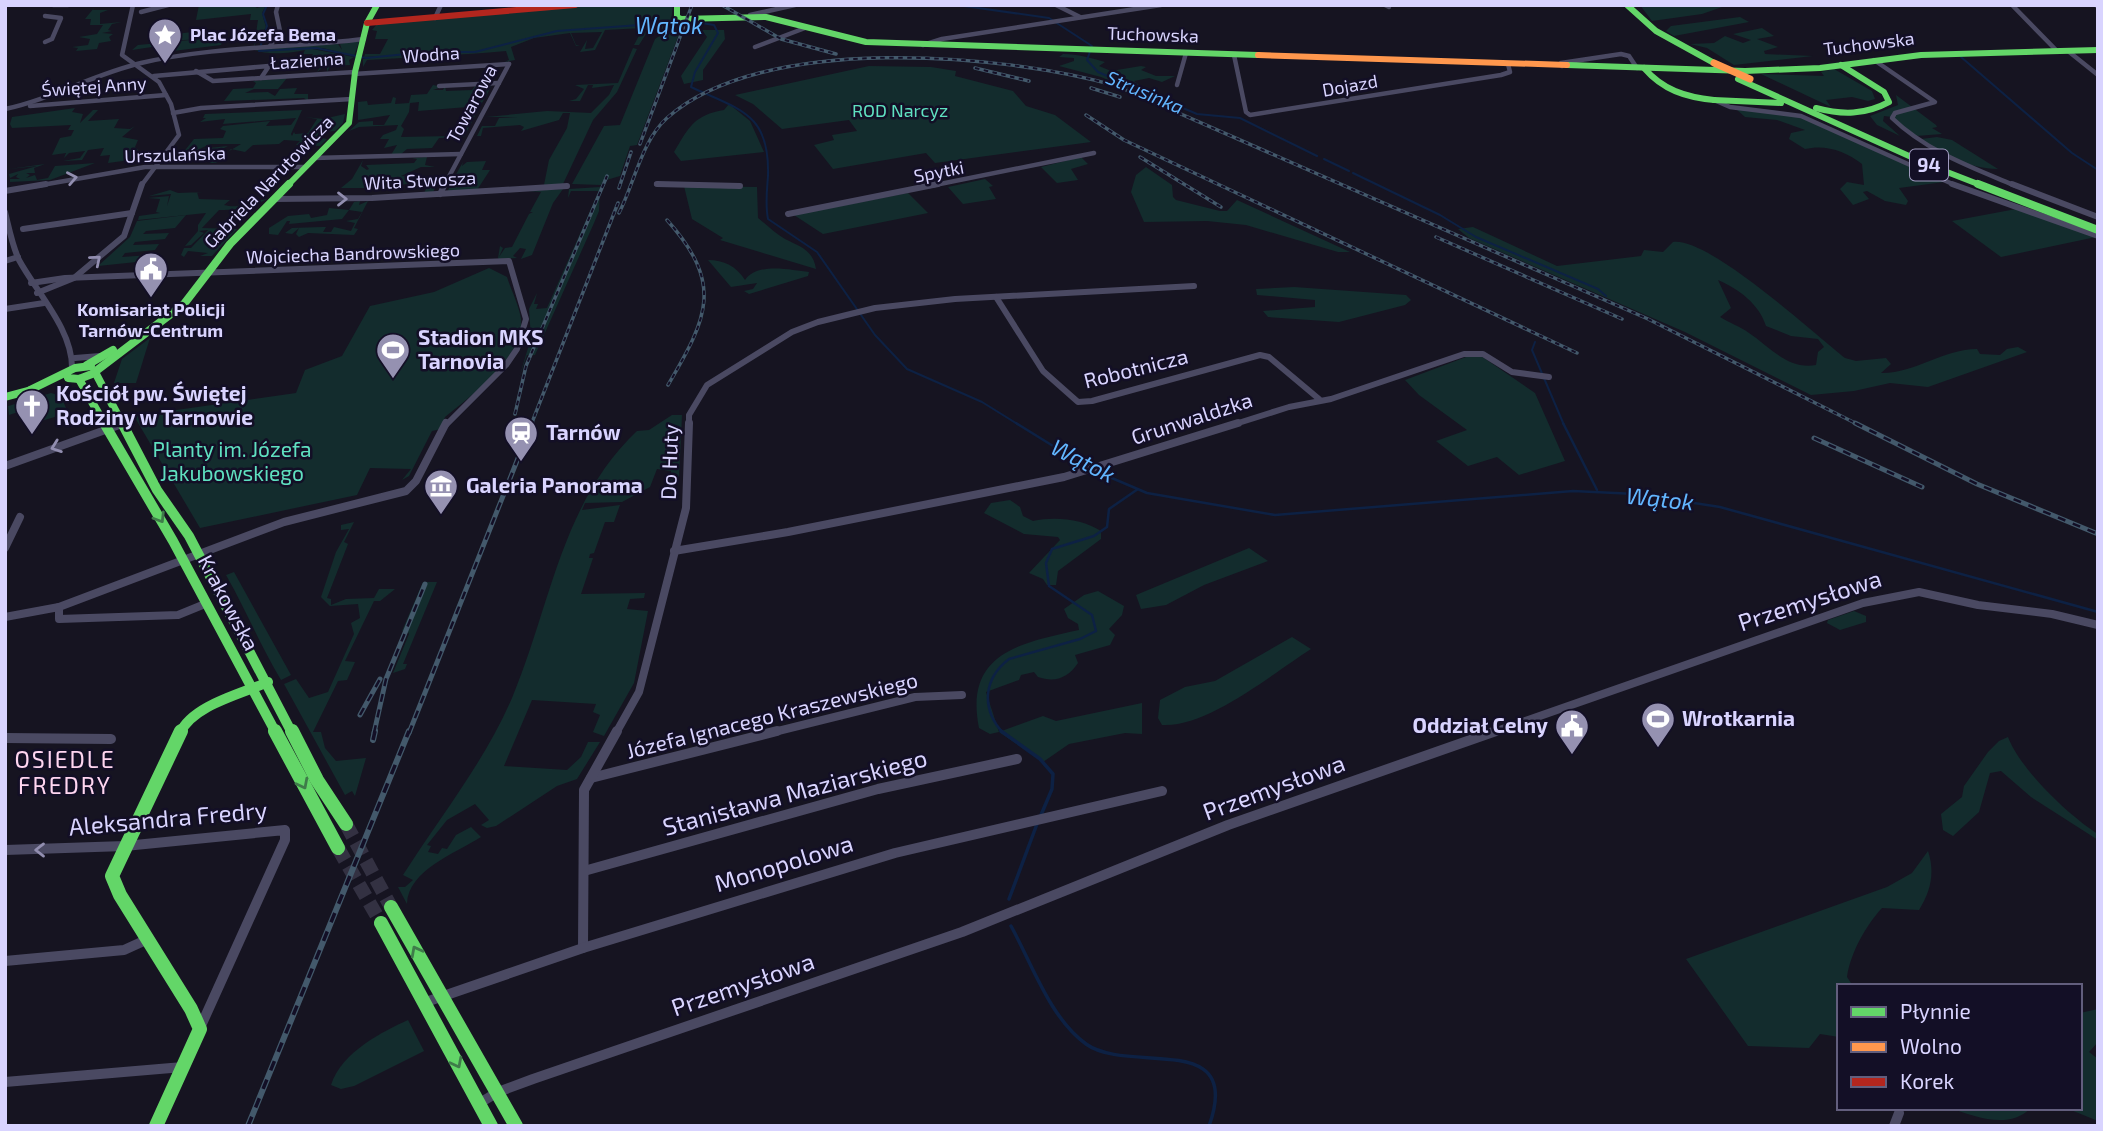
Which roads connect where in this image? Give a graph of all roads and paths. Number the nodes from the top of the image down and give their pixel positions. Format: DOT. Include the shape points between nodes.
graph roads {
  1 [pos="53,5"];
  2 [pos="68,5"];
  3 [pos="133,5"];
  4 [pos="168,5"];
  5 [pos="278,5"];
  6 [pos="377,5"];
  7 [pos="575,5"];
  8 [pos="677,5"];
  9 [pos="795,5"];
  10 [pos="1056,5"];
  11 [pos="1161,5"];
  12 [pos="1618,5"];
  13 [pos="1627,5"];
  14 [pos="2013,6"];
  15 [pos="489,9"];
  16 [pos="755,10"];
  17 [pos="438,11"];
  18 [pos="141,12"];
  19 [pos="1080,17"];
  20 [pos="367,23"];
  21 [pos="805,28"];
  22 [pos="363,38"];
  23 [pos="45,42"];
  24 [pos="923,45"];
  25 [pos="270,46"];
  26 [pos="755,47"];
  27 [pos="2098,50"];
  28 [pos="2062,51"];
  29 [pos="1186,53"];
  30 [pos="1234,55"];
  31 [pos="1874,60"];
  32 [pos="1708,63"];
  33 [pos="509,64"];
  34 [pos="1508,64"];
  35 [pos="120,65"];
  36 [pos="357,65"];
  37 [pos="1840,65"];
  38 [pos="130,66"];
  39 [pos="1641,68"];
  40 [pos="196,71"];
  41 [pos="2098,75"];
  42 [pos="153,76"];
  43 [pos="261,78"];
  44 [pos="1744,79"];
  45 [pos="87,80"];
  46 [pos="499,83"];
  47 [pos="1177,85"];
  48 [pos="439,86"];
  49 [pos="166,95"];
  50 [pos="352,99"];
  51 [pos="1714,100"];
  52 [pos="1746,101"];
  53 [pos="1802,103"];
  54 [pos="25,106"];
  55 [pos="5,109"];
  56 [pos="173,113"];
  57 [pos="1850,113"];
  58 [pos="1818,115"];
  59 [pos="1868,132"];
  60 [pos="1094,153"];
  61 [pos="461,154"];
  62 [pos="310,162"];
  63 [pos="157,166"];
  64 [pos="656,184"];
  65 [pos="567,186"];
  66 [pos="740,186"];
  67 [pos="5,191"];
  68 [pos="440,194"];
  69 [pos="274,199"];
  70 [pos="5,212"];
  71 [pos="132,213"];
  72 [pos="788,214"];
  73 [pos="2098,217"];
  74 [pos="2098,224"];
  75 [pos="23,229"];
  76 [pos="2098,230"];
  77 [pos="2098,236"];
  78 [pos="18,257"];
  79 [pos="5,261"];
  80 [pos="207,275"];
  81 [pos="74,278"];
  82 [pos="31,283"];
  83 [pos="1194,286"];
  84 [pos="37,293"];
  85 [pos="996,297"];
  86 [pos="44,303"];
  87 [pos="5,309"];
  88 [pos="155,327"];
  89 [pos="80,369"];
  90 [pos="1546,377"];
  91 [pos="5,397"];
  92 [pos="1319,399"];
  93 [pos="122,424"];
  94 [pos="107,428"];
  95 [pos="5,466"];
  96 [pos="20,517"];
  97 [pos="5,548"];
  98 [pos="674,551"];
  99 [pos="196,555"];
  100 [pos="183,561"];
  101 [pos="205,604"];
  102 [pos="59,607"];
  103 [pos="5,617"];
  104 [pos="2098,625"];
  105 [pos="268,682"];
  106 [pos="253,688"];
  107 [pos="962,695"];
  108 [pos="5,738"];
  109 [pos="111,738"];
  110 [pos="1017,759"];
  111 [pos="591,778"];
  112 [pos="1162,791"];
  113 [pos="345,824"];
  114 [pos="125,846"];
  115 [pos="338,848"];
  116 [pos="5,850"];
  117 [pos="584,870"];
  118 [pos="391,907"];
  119 [pos="381,923"];
  120 [pos="146,940"];
  121 [pos="583,948"];
  122 [pos="5,961"];
  123 [pos="441,995"];
  124 [pos="426,1002"];
  125 [pos="200,1029"];
  126 [pos="183,1067"];
  127 [pos="5,1082"];
  128 [pos="498,1092"];
  129 [pos="478,1104"];
  130 [pos="1899,1114"];
  131 [pos="156,1126"];
  132 [pos="491,1126"];
  133 [pos="516,1126"];
  134 [pos="1894,1126"];
  1 -- 2 [label="street"];
  1 -- 23 [label="street" via="45,16 61,18 52,39"];
  3 -- 38 [label="street" via="122,55"];
  4 -- 18 [label="street"];
  5 -- 25 [label="street" via="281,32"];
  6 -- 20 [label="street, Gabriela Narutowicza"];
  7 -- 15 [label="street"];
  8 -- 16 [label="street, Tuchowska" via="681,19"];
  9 -- 16 [label="street"];
  10 -- 19 [label="street"];
  11 -- 19 [label="street"];
  12 -- 32 [label="street, 94" via="1652,35"];
  13 -- 32 [label="street, 94" via="1656,31"];
  14 -- 28 [label="street"];
  15 -- 17 [label="street"];
  16 -- 21 [label="street, Tuchowska"];
  17 -- 20 [label="street"];
  19 -- 24 [label="street"];
  20 -- 22 [label="street, Gabriela Narutowicza"];
  21 -- 24 [label="street, Tuchowska" via="854,41"];
  21 -- 26 [label="street"];
  22 -- 25 [label="street"];
  22 -- 36 [label="street, Gabriela Narutowicza"];
  24 -- 29 [label="street, Tuchowska"];
  25 -- 38 [label="street"];
  27 -- 28 [label="street, Tuchowska"];
  28 -- 31 [label="street, Tuchowska"];
  28 -- 41 [label="street"];
  29 -- 30 [label="street, Tuchowska"];
  29 -- 47 [label="street"];
  30 -- 34 [label="street, Tuchowska"];
  30 -- 34 [label="street, Dojazd" via="1250,115 1501,75 1510,72"];
  31 -- 37 [label="street, Tuchowska"];
  31 -- 73 [label="street" via="1936,103 1895,113 1892,118 1899,127 1936,150"];
  32 -- 44 [label="street, 94, bridge"];
  33 -- 36 [label="street, Wodna"];
  33 -- 46 [label="street, Towarowa"];
  34 -- 39 [label="street, Tuchowska"];
  35 -- 45 [label="street"];
  36 -- 43 [label="street, Łazienna"];
  36 -- 50 [label="street, Gabriela Narutowicza"];
  37 -- 39 [label="street, Tuchowska" via="1745,71"];
  37 -- 57 [label="street" via="1888,97 1885,106"];
  38 -- 42 [label="street"];
  38 -- 45 [label="street"];
  39 -- 51 [label="street" via="1664,91"];
  40 -- 42 [label="street, Łazienna"];
  40 -- 43 [label="street, Łazienna" via="213,81"];
  40 -- 43 [label="street, Łazienna" via="270,65"];
  42 -- 49 [label="street"];
  44 -- 52 [label="street" via="1759,94"];
  44 -- 53 [label="street, 94"];
  44 -- 58 [label="street, 94"];
  45 -- 54 [label="street"];
  46 -- 48 [label="street"];
  46 -- 61 [label="street, Towarowa"];
  49 -- 54 [label="street, Świętej Anny"];
  49 -- 56 [label="street"];
  50 -- 56 [label="street"];
  50 -- 62 [label="street, Gabriela Narutowicza" via="348,123"];
  51 -- 52 [label="street"];
  51 -- 77 [label="street" via="1730,107 1801,116 1930,176"];
  52 -- 58 [label="street" via="1782,103"];
  53 -- 57 [label="street"];
  53 -- 59 [label="street, 94"];
  54 -- 55 [label="street"];
  56 -- 63 [label="street" via="179,135"];
  57 -- 59 [label="street" via="1847,120"];
  58 -- 76 [label="street, 94" via="1953,175"];
  59 -- 74 [label="street, 94" via="1996,187"];
  60 -- 72 [label="street, Spytki"];
  61 -- 62 [label="street, Urszulańska"];
  61 -- 68 [label="street, Towarowa"];
  62 -- 63 [label="street, Urszulańska"];
  62 -- 69 [label="street, Gabriela Narutowicza"];
  67 -- 63 [label="street, Urszulańska, one-way"];
  63 -- 71 [label="street" via="142,184"];
  64 -- 66 [label="street"];
  65 -- 68 [label="street, Wita Stwosza"];
  69 -- 68 [label="street, Wita Stwosza, one-way"];
  69 -- 80 [label="street, Gabriela Narutowicza"];
  70 -- 78 [label="street, Krakowska"];
  71 -- 75 [label="street"];
  81 -- 71 [label="street, one-way" via="124,236"];
  78 -- 79 [label="street"];
  78 -- 82 [label="street, Krakowska"];
  80 -- 81 [label="street, Wojciecha Bandrowskiego"];
  80 -- 88 [label="street, Gabriela Narutowicza" via="184,304"];
  80 -- 99 [label="street, Wojciecha Bandrowskiego" via="509,261 526,319 512,358 452,415 413,486 380,499 292,519"];
  81 -- 82 [label="street, Wojciecha Bandrowskiego"];
  81 -- 84 [label="street"];
  82 -- 84 [label="street, Krakowska"];
  83 -- 85 [label="street, Do Huty"];
  84 -- 86 [label="street, Krakowska"];
  85 -- 92 [label="street, Robotnicza" via="1055,383 1078,402 1260,355 1269,357"];
  85 -- 98 [label="street, Do Huty" via="865,310 792,332 718,377 699,394 689,415 686,508"];
  86 -- 87 [label="street"];
  86 -- 89 [label="street, Krakowska"];
  88 -- 89 [label="street, Gabriela Narutowicza"];
  88 -- 89 [label="street, Gabriela Narutowicza"];
  89 -- 91 [label="street"];
  89 -- 93 [label="street, Krakowska"];
  89 -- 94 [label="street, Krakowska"];
  90 -- 92 [label="street, Grunwaldzka" via="1513,372 1482,355 1464,354"];
  92 -- 98 [label="street, Grunwaldzka" via="1080,472 788,533"];
  93 -- 94 [label="street"];
  93 -- 99 [label="street, Krakowska"];
  94 -- 95 [label="street, one-way"];
  94 -- 100 [label="street, Krakowska, one-way"];
  96 -- 97 [label="street"];
  98 -- 111 [label="street, Do Huty" via="639,692"];
  99 -- 100 [label="street"];
  99 -- 105 [label="street, Krakowska"];
  100 -- 101 [label="street, Krakowska"];
  100 -- 102 [label="street"];
  101 -- 102 [label="street" via="178,615 59,619"];
  101 -- 106 [label="street, Krakowska"];
  102 -- 103 [label="street"];
  104 -- 128 [label="street, Przemysłowa" via="1919,592 1863,603 1228,825 962,932"];
  105 -- 106 [label="street"];
  105 -- 113 [label="street, Krakowska" via="317,780"];
  106 -- 114 [label="street" via="206,709 183,727"];
  106 -- 115 [label="street, Krakowska, one-way"];
  107 -- 111 [label="street, Józefa Ignacego Kraszewskiego" via="915,697"];
  108 -- 109 [label="street"];
  110 -- 117 [label="street, Stanisława Maziarskiego" via="878,789"];
  111 -- 117 [label="street, Do Huty" via="584,790"];
  112 -- 121 [label="street, Monopolowa" via="937,841"];
  114 -- 116 [label="street, Aleksandra Fredry, one-way"];
  114 -- 120 [label="street" via="112,876"];
  114 -- 125 [label="street, Aleksandra Fredry" via="286,832"];
  117 -- 121 [label="street, Do Huty"];
  123 -- 118 [label="street, one-way"];
  119 -- 124 [label="street"];
  120 -- 122 [label="street" via="124,950"];
  120 -- 125 [label="street"];
  121 -- 123 [label="street, Monopolowa"];
  123 -- 124 [label="street, Monopolowa"];
  123 -- 128 [label="street"];
  124 -- 129 [label="street, one-way"];
  125 -- 126 [label="street"];
  126 -- 127 [label="street"];
  126 -- 131 [label="street"];
  128 -- 129 [label="street, Przemysłowa"];
  128 -- 133 [label="street"];
  129 -- 132 [label="street"];
  130 -- 134 [label="street"];
}
